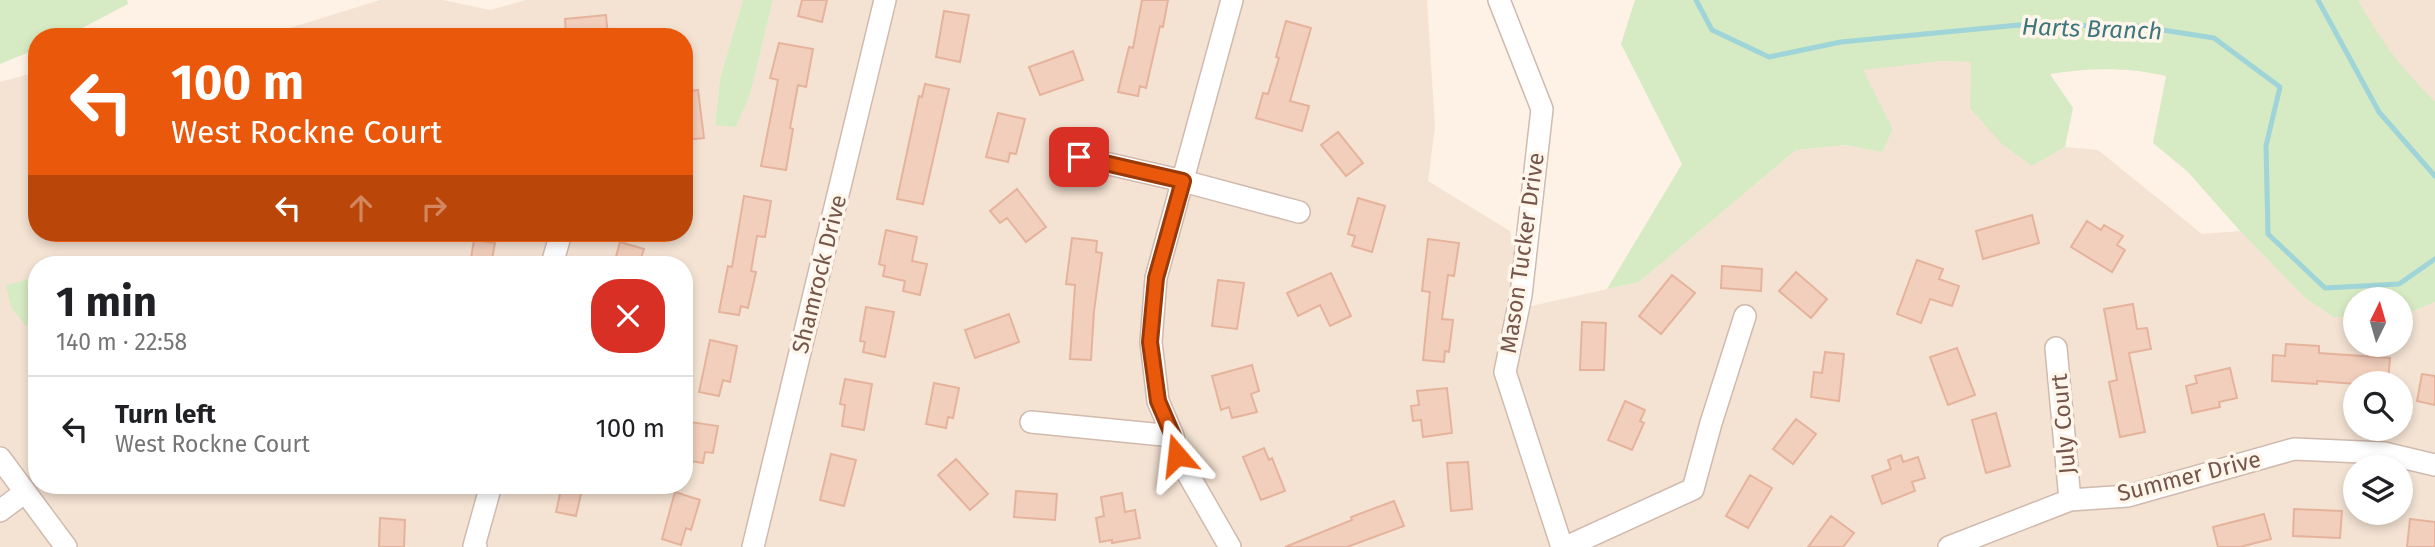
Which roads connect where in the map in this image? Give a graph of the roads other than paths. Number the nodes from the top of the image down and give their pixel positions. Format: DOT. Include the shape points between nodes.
graph roads {
  1 [pos="885,0"];
  2 [pos="1232,0"];
  3 [pos="1499,0"];
  4 [pos="1079,157"];
  5 [pos="1183,181"];
  6 [pos="1299,212"];
  7 [pos="1745,317"];
  8 [pos="2056,348"];
  9 [pos="1031,422"];
  10 [pos="1173,436"];
  11 [pos="0,458"];
  12 [pos="2435,465"];
  13 [pos="25,492"];
  14 [pos="489,494"];
  15 [pos="2070,500"];
  16 [pos="0,512"];
  17 [pos="66,547"];
  18 [pos="476,547"];
  19 [pos="752,547"];
  20 [pos="1230,547"];
  21 [pos="1564,547"];
  22 [pos="1949,547"];
  1 -- 19 [label="street, Shamrock Drive"];
  2 -- 5 [label="street"];
  3 -- 21 [label="street, Mason Tucker Drive" via="1542,109 1521,295 1505,372"];
  4 -- 5 [label="street"];
  5 -- 6 [label="street"];
  5 -- 10 [label="street" via="1156,278 1150,342 1158,401"];
  7 -- 21 [label="street" via="1693,489"];
  8 -- 15 [label="street, July Court"];
  9 -- 10 [label="street"];
  10 -- 20 [label="street" via="1177,455"];
  11 -- 13 [label="street"];
  12 -- 15 [label="street, Summer Drive" via="2384,453 2294,449 2128,496"];
  13 -- 16 [label="street"];
  13 -- 17 [label="street"];
  14 -- 18 [label="street"];
  15 -- 22 [label="street, Summer Drive"];
}
